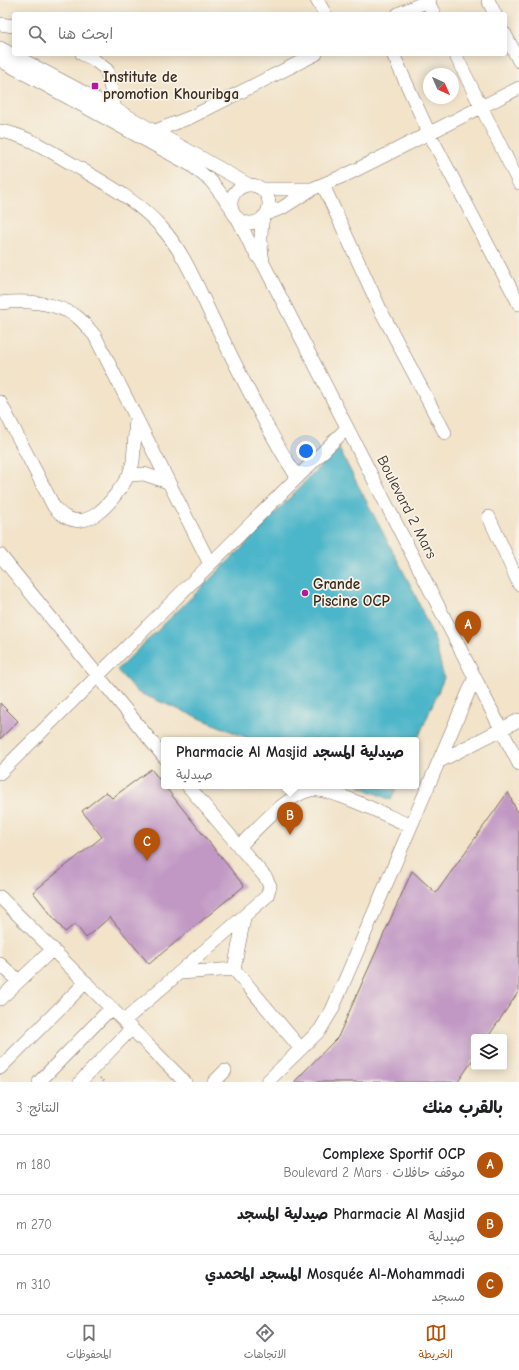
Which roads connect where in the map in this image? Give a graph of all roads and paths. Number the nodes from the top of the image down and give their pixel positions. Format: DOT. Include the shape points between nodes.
graph roads {
  1 [pos="318,0"];
  2 [pos="428,0"];
  3 [pos="488,0"];
  4 [pos="324,12"];
  5 [pos="402,12"];
  6 [pos="433,12"];
  7 [pos="494,12"];
  8 [pos="0,24"];
  9 [pos="12,26"];
  10 [pos="507,38"];
  11 [pos="0,48"];
  12 [pos="12,54"];
  13 [pos="15,56"];
  14 [pos="86,56"];
  15 [pos="312,56"];
  16 [pos="394,56"];
  17 [pos="456,56"];
  18 [pos="0,60"];
  19 [pos="519,61"];
  20 [pos="519,88"];
  21 [pos="481,107"];
  22 [pos="115,109"];
  23 [pos="155,131"];
  24 [pos="0,132"];
  25 [pos="429,133"];
  26 [pos="519,183"];
  27 [pos="255,187"];
  28 [pos="317,187"];
  29 [pos="231,207"];
  30 [pos="265,216"];
  31 [pos="238,219"];
  32 [pos="264,265"];
  33 [pos="0,303"];
  34 [pos="519,304"];
  35 [pos="0,402"];
  36 [pos="136,419"];
  37 [pos="347,428"];
  38 [pos="445,433"];
  39 [pos="129,475"];
  40 [pos="297,477"];
  41 [pos="168,482"];
  42 [pos="489,517"];
  43 [pos="0,555"];
  44 [pos="210,564"];
  45 [pos="519,584"];
  46 [pos="98,675"];
  47 [pos="475,677"];
  48 [pos="519,720"];
  49 [pos="502,729"];
  50 [pos="161,753"];
  51 [pos="440,761"];
  52 [pos="519,764"];
  53 [pos="0,773"];
  54 [pos="191,789"];
  55 [pos="411,826"];
  56 [pos="239,847"];
  57 [pos="0,897"];
  58 [pos="244,918"];
  59 [pos="53,949"];
  60 [pos="0,964"];
  61 [pos="234,969"];
  62 [pos="181,973"];
  63 [pos="19,981"];
  64 [pos="86,982"];
  65 [pos="0,999"];
  66 [pos="111,1008"];
  67 [pos="128,1025"];
  68 [pos="301,1049"];
  69 [pos="0,1068"];
  70 [pos="226,1071"];
  71 [pos="39,1082"];
  72 [pos="80,1082"];
  73 [pos="185,1082"];
  74 [pos="214,1082"];
  75 [pos="267,1082"];
  1 -- 4 [label="street"];
  2 -- 5 [label="street"];
  2 -- 6 [label="street"];
  3 -- 7 [label="street"];
  8 -- 9 [label="street"];
  10 -- 19 [label="street"];
  11 -- 12 [label="street"];
  13 -- 22 [label="street"];
  14 -- 22 [label="street" via="107,70"];
  15 -- 23 [label="street" via="191,117"];
  16 -- 25 [label="street"];
  17 -- 21 [label="street"];
  18 -- 29 [label="street" via="191,165 211,181"];
  20 -- 21 [label="street"];
  21 -- 25 [label="street"];
  21 -- 26 [label="street"];
  22 -- 23 [label="street"];
  23 -- 27 [label="street"];
  24 -- 40 [label="street" via="23,138 77,167 133,201 161,227 187,264 232,356"];
  25 -- 28 [label="street"];
  25 -- 34 [label="street"];
  27 -- 28 [label="street"];
  27 -- 29 [label="street" via="240,188 234,194"];
  27 -- 30 [label="street" via="269,201"];
  28 -- 30 [label="street"];
  28 -- 38 [label="street"];
  29 -- 31 [label="street"];
  30 -- 31 [label="street" via="251,223"];
  30 -- 32 [label="street" via="260,233"];
  31 -- 32 [label="street" via="249,243"];
  32 -- 37 [label="street, Boulevard 2 Mars"];
  33 -- 36 [label="street" via="23,301 46,305 77,316 95,336"];
  35 -- 39 [label="street" via="54,507 64,517 79,520 94,516 112,500"];
  36 -- 39 [label="street" via="133,462"];
  36 -- 41 [label="street"];
  37 -- 40 [label="street"];
  37 -- 47 [label="street, Boulevard 2 Mars"];
  39 -- 41 [label="street" via="144,474"];
  40 -- 44 [label="street"];
  41 -- 44 [label="street"];
  42 -- 45 [label="street"];
  43 -- 46 [label="street"];
  44 -- 46 [label="street"];
  46 -- 50 [label="street"];
  46 -- 53 [label="street"];
  47 -- 49 [label="street, Boulevard 2 Mars"];
  47 -- 51 [label="street"];
  48 -- 49 [label="street"];
  49 -- 51 [label="street"];
  49 -- 52 [label="street, Boulevard 2 Mars"];
  51 -- 55 [label="street"];
  54 -- 56 [label="street"];
  55 -- 56 [label="street" via="333,793 312,790 291,799"];
  55 -- 68 [label="street" via="332,1010 320,1030"];
  56 -- 58 [label="street" via="270,886 268,896"];
  57 -- 59 [label="street"];
  58 -- 61 [label="street"];
  58 -- 62 [label="street"];
  59 -- 63 [label="street"];
  59 -- 64 [label="street"];
  60 -- 63 [label="street"];
  61 -- 62 [label="street"];
  61 -- 68 [label="street"];
  62 -- 67 [label="street"];
  63 -- 65 [label="street"];
  64 -- 66 [label="street"];
  64 -- 69 [label="street"];
  66 -- 67 [label="street"];
  66 -- 71 [label="street"];
  67 -- 72 [label="street"];
  67 -- 73 [label="street"];
  68 -- 75 [label="street"];
  70 -- 74 [label="street"];
}
